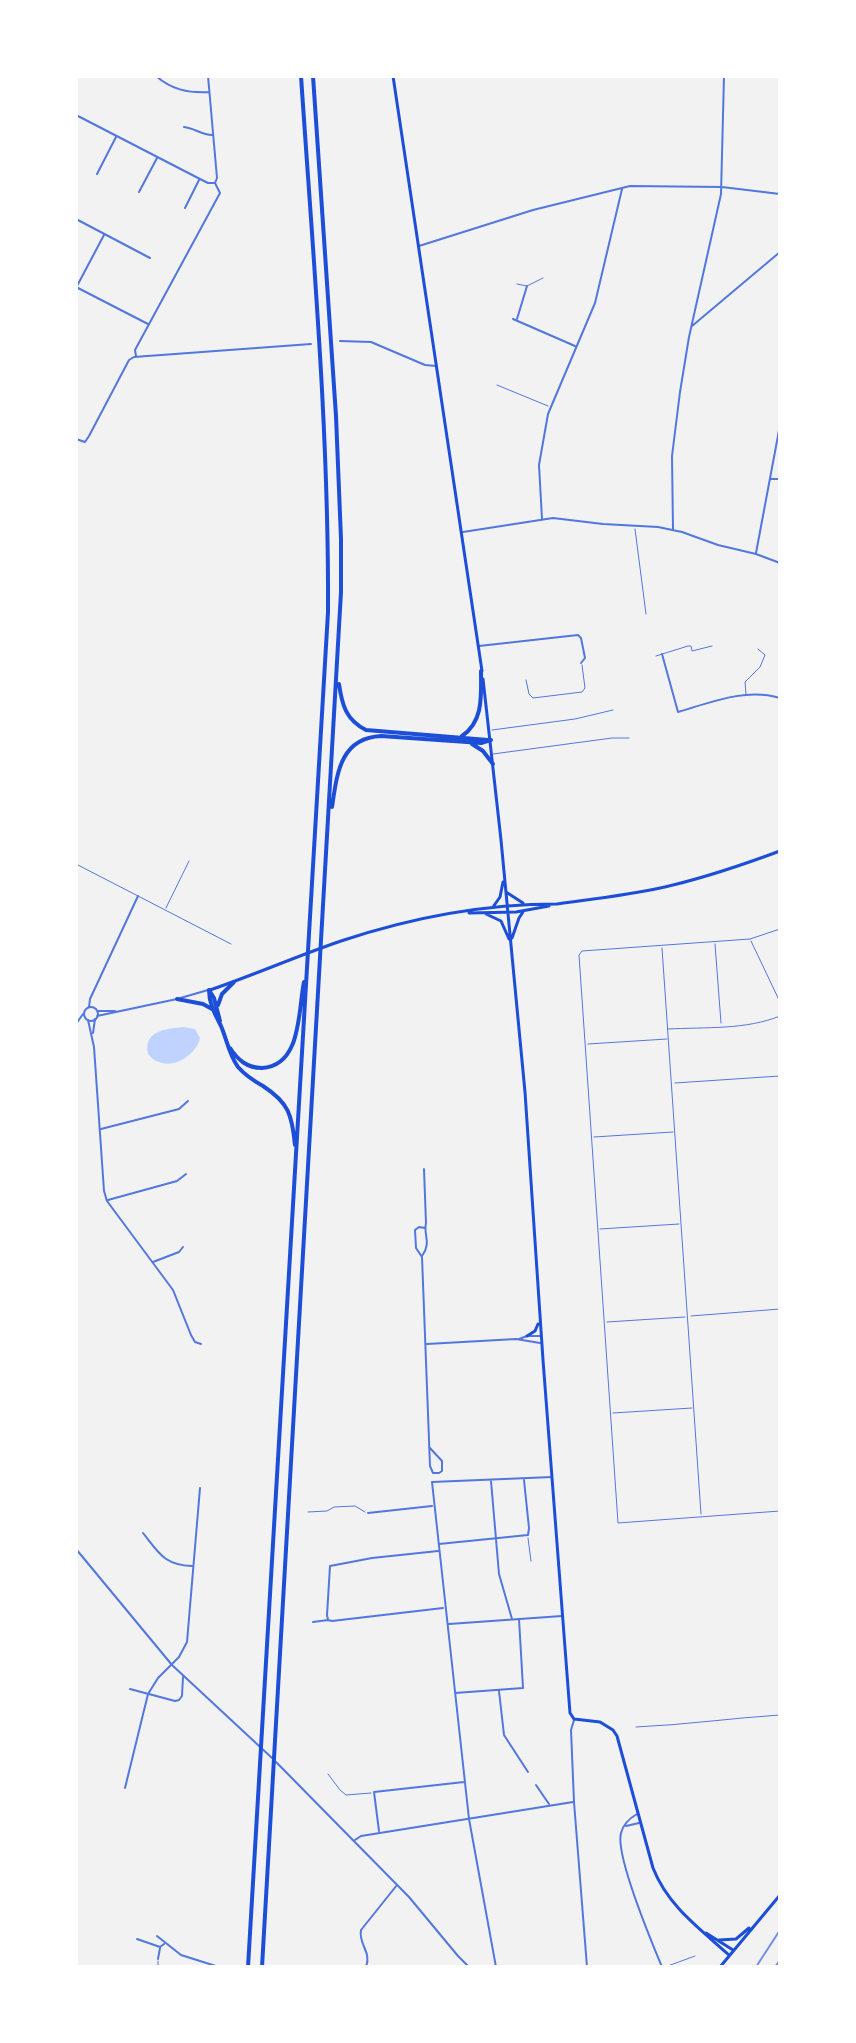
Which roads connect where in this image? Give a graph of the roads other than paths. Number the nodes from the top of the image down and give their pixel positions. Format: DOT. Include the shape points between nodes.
graph roads {
  1 [pos="156,76"];
  2 [pos="208,76"];
  3 [pos="301,76"];
  4 [pos="313,76"];
  5 [pos="393,76"];
  6 [pos="724,76"];
  7 [pos="209,92"];
  8 [pos="76,115"];
  9 [pos="184,127"];
  10 [pos="214,135"];
  11 [pos="117,136"];
  12 [pos="158,157"];
  13 [pos="97,174"];
  14 [pos="200,179"];
  15 [pos="215,183"];
  16 [pos="622,187"];
  17 [pos="722,187"];
  18 [pos="139,192"];
  19 [pos="780,194"];
  20 [pos="185,208"];
  21 [pos="76,219"];
  22 [pos="105,234"];
  23 [pos="419,246"];
  24 [pos="780,252"];
  25 [pos="150,258"];
  26 [pos="543,278"];
  27 [pos="517,284"];
  28 [pos="527,286"];
  29 [pos="76,287"];
  30 [pos="149,324"];
  31 [pos="691,327"];
  32 [pos="340,341"];
  33 [pos="311,344"];
  34 [pos="576,346"];
  35 [pos="136,356"];
  36 [pos="436,366"];
  37 [pos="497,385"];
  38 [pos="550,407"];
  39 [pos="780,425"];
  40 [pos="76,439"];
  41 [pos="770,479"];
  42 [pos="780,479"];
  43 [pos="542,519"];
  44 [pos="635,526"];
  45 [pos="673,529"];
  46 [pos="462,532"];
  47 [pos="756,554"];
  48 [pos="780,563"];
  49 [pos="646,614"];
  50 [pos="479,646"];
  51 [pos="712,646"];
  52 [pos="758,649"];
  53 [pos="662,654"];
  54 [pos="656,656"];
  55 [pos="581,663"];
  56 [pos="481,671"];
  57 [pos="337,673"];
  58 [pos="526,680"];
  59 [pos="746,694"];
  60 [pos="780,698"];
  61 [pos="613,710"];
  62 [pos="489,730"];
  63 [pos="460,737"];
  64 [pos="629,738"];
  65 [pos="491,740"];
  66 [pos="466,743"];
  67 [pos="492,754"];
  68 [pos="493,764"];
  69 [pos="328,833"];
  70 [pos="780,851"];
  71 [pos="189,861"];
  72 [pos="76,864"];
  73 [pos="504,878"];
  74 [pos="506,892"];
  75 [pos="138,896"];
  76 [pos="525,904"];
  77 [pos="557,904"];
  78 [pos="508,906"];
  79 [pos="493,907"];
  80 [pos="165,910"];
  81 [pos="525,910"];
  82 [pos="508,912"];
  83 [pos="462,913"];
  84 [pos="483,913"];
  85 [pos="780,929"];
  86 [pos="750,939"];
  87 [pos="511,942"];
  88 [pos="714,942"];
  89 [pos="231,944"];
  90 [pos="662,946"];
  91 [pos="307,968"];
  92 [pos="234,982"];
  93 [pos="209,990"];
  94 [pos="177,999"];
  95 [pos="780,1002"];
  96 [pos="89,1007"];
  97 [pos="215,1008"];
  98 [pos="97,1011"];
  99 [pos="117,1011"];
  100 [pos="84,1013"];
  101 [pos="780,1016"];
  102 [pos="96,1018"];
  103 [pos="88,1020"];
  104 [pos="76,1024"];
  105 [pos="721,1026"];
  106 [pos="668,1029"];
  107 [pos="92,1034"];
  108 [pos="669,1039"];
  109 [pos="227,1043"];
  110 [pos="585,1044"];
  111 [pos="780,1076"];
  112 [pos="672,1084"];
  113 [pos="188,1101"];
  114 [pos="100,1129"];
  115 [pos="675,1132"];
  116 [pos="592,1137"];
  117 [pos="296,1156"];
  118 [pos="424,1170"];
  119 [pos="186,1174"];
  120 [pos="107,1201"];
  121 [pos="681,1224"];
  122 [pos="425,1228"];
  123 [pos="598,1229"];
  124 [pos="183,1247"];
  125 [pos="422,1257"];
  126 [pos="153,1262"];
  127 [pos="780,1309"];
  128 [pos="688,1317"];
  129 [pos="540,1321"];
  130 [pos="604,1322"];
  131 [pos="527,1336"];
  132 [pos="541,1336"];
  133 [pos="516,1339"];
  134 [pos="201,1344"];
  135 [pos="426,1344"];
  136 [pos="542,1344"];
  137 [pos="694,1408"];
  138 [pos="610,1414"];
  139 [pos="429,1447"];
  140 [pos="552,1477"];
  141 [pos="524,1478"];
  142 [pos="491,1480"];
  143 [pos="200,1488"];
  144 [pos="434,1506"];
  145 [pos="780,1511"];
  146 [pos="308,1512"];
  147 [pos="368,1513"];
  148 [pos="702,1517"];
  149 [pos="143,1533"];
  150 [pos="528,1535"];
  151 [pos="496,1539"];
  152 [pos="438,1544"];
  153 [pos="76,1549"];
  154 [pos="439,1551"];
  155 [pos="531,1561"];
  156 [pos="193,1566"];
  157 [pos="445,1607"];
  158 [pos="564,1616"];
  159 [pos="512,1619"];
  160 [pos="519,1619"];
  161 [pos="328,1620"];
  162 [pos="313,1622"];
  163 [pos="448,1624"];
  164 [pos="172,1665"];
  165 [pos="183,1676"];
  166 [pos="130,1689"];
  167 [pos="499,1690"];
  168 [pos="455,1693"];
  169 [pos="148,1694"];
  170 [pos="780,1715"];
  171 [pos="574,1719"];
  172 [pos="636,1727"];
  173 [pos="528,1772"];
  174 [pos="328,1774"];
  175 [pos="465,1782"];
  176 [pos="536,1785"];
  177 [pos="125,1788"];
  178 [pos="374,1792"];
  179 [pos="574,1802"];
  180 [pos="550,1806"];
  181 [pos="638,1814"];
  182 [pos="469,1819"];
  183 [pos="641,1823"];
  184 [pos="624,1826"];
  185 [pos="380,1833"];
  186 [pos="355,1840"];
  187 [pos="397,1885"];
  188 [pos="780,1895"];
  189 [pos="755,1924"];
  190 [pos="700,1929"];
  191 [pos="157,1936"];
  192 [pos="137,1939"];
  193 [pos="719,1940"];
  194 [pos="165,1944"];
  195 [pos="160,1947"];
  196 [pos="733,1950"];
  197 [pos="729,1955"];
  198 [pos="695,1956"];
  199 [pos="158,1959"];
  200 [pos="158,1967"];
  201 [pos="219,1967"];
  202 [pos="248,1967"];
  203 [pos="262,1967"];
  204 [pos="366,1967"];
  205 [pos="469,1967"];
  206 [pos="496,1967"];
  207 [pos="587,1967"];
  208 [pos="664,1967"];
  209 [pos="720,1967"];
  1 -- 7 [label="street" via="180,90"];
  2 -- 7 [label="street"];
  3 -- 91 [label="highway" via="328,523 328,612"];
  4 -- 57 [label="highway" via="341,539"];
  5 -- 23 [label="main road"];
  6 -- 17 [label="street"];
  7 -- 10 [label="street"];
  8 -- 11 [label="street"];
  9 -- 10 [label="street"];
  10 -- 15 [label="street"];
  11 -- 12 [label="street"];
  11 -- 13 [label="street"];
  12 -- 14 [label="street"];
  12 -- 18 [label="street"];
  14 -- 15 [label="street"];
  14 -- 20 [label="street"];
  15 -- 30 [label="street" via="219,197"];
  16 -- 17 [label="street"];
  16 -- 23 [label="street"];
  16 -- 34 [label="street" via="597,295"];
  17 -- 19 [label="street"];
  17 -- 31 [label="street"];
  21 -- 22 [label="street"];
  22 -- 25 [label="street"];
  22 -- 29 [label="street"];
  23 -- 36 [label="main road"];
  24 -- 31 [label="street"];
  26 -- 28 [label="lane"];
  27 -- 28 [label="lane"];
  28 -- 34 [label="street" via="515,319"];
  29 -- 30 [label="street"];
  30 -- 35 [label="street"];
  31 -- 45 [label="street" via="673,446"];
  32 -- 36 [label="street" via="371,342"];
  33 -- 35 [label="street"];
  34 -- 38 [label="street"];
  35 -- 40 [label="street" via="85,442"];
  36 -- 46 [label="main road"];
  37 -- 38 [label="lane"];
  38 -- 43 [label="street" via="539,465"];
  39 -- 41 [label="street"];
  41 -- 42 [label="street"];
  41 -- 47 [label="street"];
  43 -- 44 [label="street"];
  43 -- 46 [label="street"];
  44 -- 45 [label="street"];
  44 -- 49 [label="lane"];
  45 -- 47 [label="street"];
  46 -- 50 [label="main road"];
  47 -- 48 [label="street"];
  50 -- 55 [label="street" via="578,635 585,658"];
  50 -- 56 [label="main road"];
  51 -- 53 [label="lane"];
  52 -- 59 [label="lane" via="765,655 745,682"];
  53 -- 54 [label="lane"];
  53 -- 59 [label="street" via="678,712"];
  55 -- 58 [label="lane" via="582,692 533,698"];
  56 -- 62 [label="main road"];
  56 -- 63 [label="highway" via="477,720"];
  57 -- 63 [label="highway" via="343,707 366,730"];
  57 -- 69 [label="highway"];
  59 -- 60 [label="street"];
  61 -- 62 [label="lane"];
  62 -- 65 [label="main road"];
  63 -- 65 [label="highway"];
  64 -- 67 [label="lane"];
  65 -- 66 [label="highway"];
  65 -- 67 [label="main road"];
  66 -- 68 [label="highway" via="483,751"];
  66 -- 69 [label="highway" via="381,736 353,745 339,770"];
  67 -- 68 [label="main road"];
  68 -- 73 [label="main road"];
  69 -- 203 [label="highway"];
  70 -- 77 [label="main road" via="672,885"];
  71 -- 80 [label="lane"];
  72 -- 75 [label="lane"];
  73 -- 74 [label="main road"];
  73 -- 79 [label="main road"];
  74 -- 76 [label="main road"];
  74 -- 78 [label="main road"];
  75 -- 80 [label="lane"];
  75 -- 96 [label="street"];
  76 -- 77 [label="main road"];
  76 -- 78 [label="main road"];
  77 -- 81 [label="main road"];
  78 -- 79 [label="main road"];
  78 -- 82 [label="main road"];
  79 -- 83 [label="main road"];
  80 -- 89 [label="lane"];
  81 -- 82 [label="main road"];
  81 -- 87 [label="main road"];
  82 -- 84 [label="main road"];
  82 -- 87 [label="main road"];
  83 -- 84 [label="main road"];
  83 -- 92 [label="main road" via="340,941"];
  84 -- 87 [label="main road" via="501,921"];
  85 -- 86 [label="lane"];
  86 -- 88 [label="lane"];
  86 -- 95 [label="lane"];
  87 -- 129 [label="main road"];
  88 -- 90 [label="lane"];
  88 -- 105 [label="lane"];
  90 -- 106 [label="lane"];
  90 -- 110 [label="lane" via="582,951"];
  91 -- 109 [label="highway" via="296,1033 280,1061 265,1067 248,1065"];
  91 -- 117 [label="highway"];
  92 -- 93 [label="main road"];
  92 -- 97 [label="highway"];
  93 -- 94 [label="street"];
  93 -- 97 [label="highway"];
  94 -- 97 [label="highway"];
  94 -- 99 [label="street"];
  96 -- 98 [label="street"];
  96 -- 100 [label="street"];
  97 -- 109 [label="highway"];
  98 -- 99 [label="street"];
  98 -- 102 [label="street"];
  99 -- 102 [label="street"];
  100 -- 103 [label="street"];
  100 -- 104 [label="street"];
  101 -- 105 [label="lane"];
  102 -- 103 [label="street"];
  102 -- 107 [label="street"];
  103 -- 104 [label="street"];
  103 -- 107 [label="street"];
  105 -- 106 [label="lane"];
  106 -- 108 [label="lane"];
  107 -- 114 [label="street"];
  108 -- 110 [label="lane"];
  108 -- 112 [label="lane"];
  109 -- 117 [label="highway" via="237,1066 283,1102 292,1120"];
  110 -- 116 [label="lane"];
  111 -- 112 [label="lane"];
  112 -- 115 [label="lane"];
  113 -- 114 [label="street" via="179,1109"];
  114 -- 120 [label="street"];
  115 -- 116 [label="lane"];
  115 -- 121 [label="lane"];
  116 -- 123 [label="lane"];
  117 -- 202 [label="highway"];
  118 -- 122 [label="street"];
  119 -- 120 [label="street"];
  120 -- 126 [label="street"];
  121 -- 123 [label="lane"];
  121 -- 128 [label="lane"];
  122 -- 125 [label="street" via="428,1244"];
  122 -- 125 [label="street" via="414,1234"];
  123 -- 130 [label="lane"];
  124 -- 126 [label="street"];
  125 -- 135 [label="street"];
  126 -- 134 [label="street" via="173,1290 195,1342"];
  127 -- 128 [label="lane"];
  128 -- 130 [label="lane"];
  128 -- 137 [label="lane"];
  129 -- 131 [label="main road"];
  129 -- 132 [label="main road"];
  130 -- 138 [label="lane"];
  131 -- 132 [label="street"];
  131 -- 133 [label="street"];
  132 -- 136 [label="main road"];
  133 -- 135 [label="street"];
  133 -- 136 [label="street"];
  135 -- 139 [label="street"];
  136 -- 140 [label="main road"];
  137 -- 138 [label="lane"];
  137 -- 148 [label="lane"];
  138 -- 148 [label="lane" via="618,1523"];
  139 -- 139 [label="street" via="431,1470 439,1473 442,1461"];
  140 -- 141 [label="street"];
  140 -- 158 [label="main road"];
  141 -- 142 [label="street"];
  141 -- 150 [label="street"];
  142 -- 144 [label="street" via="432,1482"];
  142 -- 151 [label="street"];
  143 -- 156 [label="street"];
  144 -- 147 [label="street"];
  144 -- 152 [label="street"];
  145 -- 148 [label="lane"];
  146 -- 147 [label="lane" via="355,1506"];
  149 -- 156 [label="street" via="167,1561"];
  150 -- 151 [label="street"];
  150 -- 155 [label="lane"];
  151 -- 152 [label="street"];
  151 -- 159 [label="street" via="500,1582"];
  152 -- 154 [label="street"];
  153 -- 164 [label="street"];
  154 -- 157 [label="street"];
  154 -- 161 [label="street" via="330,1566"];
  156 -- 164 [label="street" via="187,1642"];
  157 -- 161 [label="street"];
  157 -- 163 [label="street"];
  158 -- 160 [label="street"];
  158 -- 171 [label="main road"];
  159 -- 160 [label="street"];
  159 -- 163 [label="street"];
  160 -- 167 [label="street" via="523,1688"];
  161 -- 162 [label="street"];
  163 -- 168 [label="street"];
  164 -- 165 [label="street"];
  164 -- 169 [label="street"];
  165 -- 169 [label="street" via="179,1700"];
  165 -- 186 [label="street"];
  166 -- 169 [label="street"];
  167 -- 168 [label="street"];
  167 -- 173 [label="street" via="504,1735"];
  168 -- 175 [label="street"];
  169 -- 177 [label="street"];
  170 -- 172 [label="lane"];
  171 -- 179 [label="street"];
  171 -- 181 [label="main road" via="600,1722 613,1730"];
  174 -- 178 [label="lane" via="346,1795"];
  175 -- 178 [label="street"];
  175 -- 182 [label="street"];
  176 -- 180 [label="street"];
  178 -- 185 [label="street"];
  179 -- 180 [label="street"];
  179 -- 207 [label="street"];
  180 -- 182 [label="street"];
  181 -- 183 [label="main road"];
  181 -- 184 [label="street"];
  182 -- 185 [label="street"];
  182 -- 206 [label="street"];
  183 -- 184 [label="street"];
  183 -- 190 [label="main road" via="659,1882"];
  184 -- 208 [label="street" via="621,1844 641,1914"];
  185 -- 186 [label="street"];
  186 -- 187 [label="street"];
  187 -- 204 [label="street" via="361,1930"];
  187 -- 205 [label="street"];
  188 -- 189 [label="main road"];
  189 -- 193 [label="main road" via="736,1939"];
  189 -- 196 [label="main road"];
  190 -- 193 [label="main road"];
  190 -- 197 [label="main road"];
  191 -- 194 [label="street"];
  192 -- 195 [label="street"];
  193 -- 196 [label="main road"];
  194 -- 195 [label="street"];
  194 -- 201 [label="street"];
  195 -- 199 [label="street"];
  196 -- 197 [label="main road"];
  197 -- 209 [label="main road"];
  198 -- 208 [label="lane"];
  199 -- 200 [label="lane"];
}
